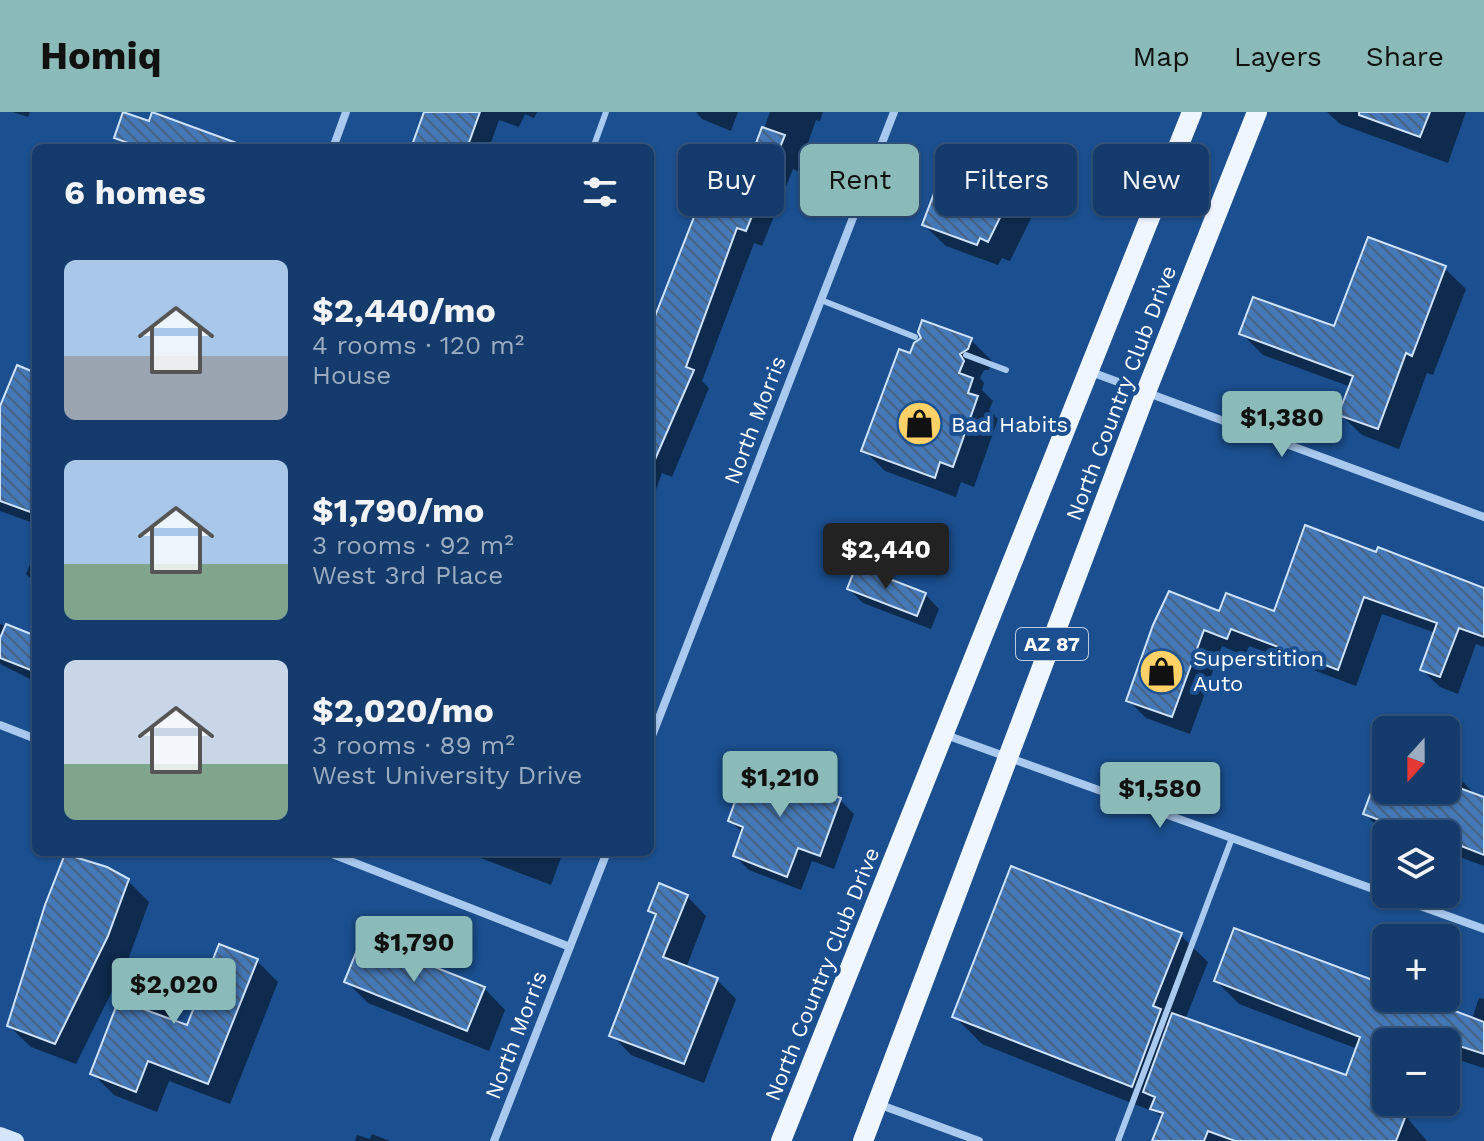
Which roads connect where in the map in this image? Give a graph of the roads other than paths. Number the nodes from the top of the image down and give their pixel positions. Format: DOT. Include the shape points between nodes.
graph roads {
  1 [pos="346,112"];
  2 [pos="606,112"];
  3 [pos="894,112"];
  4 [pos="1192,112"];
  5 [pos="1257,112"];
  6 [pos="334,144"];
  7 [pos="594,144"];
  8 [pos="821,300"];
  9 [pos="915,337"];
  10 [pos="966,355"];
  11 [pos="1006,370"];
  12 [pos="1090,372"];
  13 [pos="1146,392"];
  14 [pos="1484,517"];
  15 [pos="0,725"];
  16 [pos="654,731"];
  17 [pos="945,735"];
  18 [pos="32,737"];
  19 [pos="1009,758"];
  20 [pos="1232,838"];
  21 [pos="337,856"];
  22 [pos="605,856"];
  23 [pos="1484,929"];
  24 [pos="570,947"];
  25 [pos="878,1104"];
  26 [pos="0,1135"];
  27 [pos="16,1141"];
  28 [pos="494,1141"];
  29 [pos="781,1141"];
  30 [pos="863,1141"];
  31 [pos="979,1141"];
  32 [pos="1118,1141"];
  1 -- 6 [label="street"];
  2 -- 7 [label="lane"];
  3 -- 8 [label="street, North Morris"];
  4 -- 12 [label="main road, North Country Club Drive / AZ 87"];
  5 -- 13 [label="main road, North Country Club Drive / AZ 87"];
  8 -- 9 [label="lane"];
  8 -- 16 [label="street, North Morris"];
  10 -- 11 [label="lane"];
  12 -- 13 [label="street"];
  12 -- 17 [label="main road, North Country Club Drive / AZ 87"];
  13 -- 14 [label="street"];
  13 -- 19 [label="main road, North Country Club Drive / AZ 87"];
  15 -- 18 [label="street"];
  17 -- 19 [label="street"];
  17 -- 29 [label="main road, North Country Club Drive / AZ 87"];
  19 -- 20 [label="street"];
  19 -- 25 [label="main road, North Country Club Drive / AZ 87"];
  20 -- 23 [label="street"];
  20 -- 32 [label="lane"];
  21 -- 24 [label="street"];
  22 -- 24 [label="street, North Morris"];
  24 -- 28 [label="street, North Morris"];
  25 -- 30 [label="main road, North Country Club Drive / AZ 87"];
  25 -- 31 [label="street"];
  26 -- 27 [label="main road"];
}
